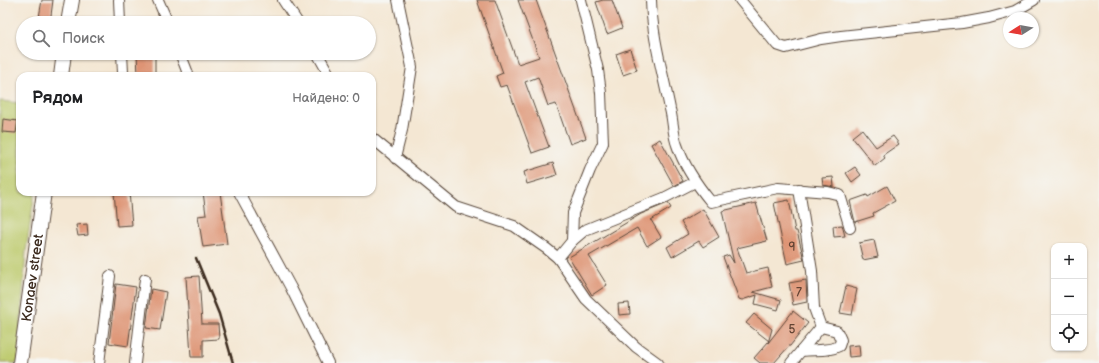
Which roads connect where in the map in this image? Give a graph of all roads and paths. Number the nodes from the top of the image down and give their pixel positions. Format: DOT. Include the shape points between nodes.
graph roads {
  1 [pos="72,0"];
  2 [pos="119,0"];
  3 [pos="158,0"];
  4 [pos="283,0"];
  5 [pos="398,0"];
  6 [pos="581,0"];
  7 [pos="651,0"];
  8 [pos="740,0"];
  9 [pos="1034,0"];
  10 [pos="69,16"];
  11 [pos="120,16"];
  12 [pos="165,16"];
  13 [pos="293,16"];
  14 [pos="63,60"];
  15 [pos="122,60"];
  16 [pos="183,60"];
  17 [pos="321,60"];
  18 [pos="62,72"];
  19 [pos="123,72"];
  20 [pos="187,72"];
  21 [pos="328,72"];
  22 [pos="376,141"];
  23 [pos="396,158"];
  24 [pos="695,182"];
  25 [pos="799,189"];
  26 [pos="43,196"];
  27 [pos="241,196"];
  28 [pos="850,228"];
  29 [pos="572,240"];
  30 [pos="558,258"];
  31 [pos="110,276"];
  32 [pos="145,279"];
  33 [pos="821,327"];
  34 [pos="801,351"];
  35 [pos="20,363"];
  36 [pos="99,363"];
  37 [pos="135,363"];
  38 [pos="328,363"];
  39 [pos="658,363"];
  40 [pos="790,363"];
  1 -- 10 [label="main road"];
  2 -- 11 [label="street"];
  3 -- 12 [label="street"];
  4 -- 13 [label="street"];
  5 -- 23 [label="street" via="412,67"];
  6 -- 29 [label="street" via="598,70 604,143 573,213"];
  7 -- 24 [label="street" via="656,41 676,144"];
  8 -- 9 [label="street" via="777,45 786,48 841,36 989,18 1015,11"];
  14 -- 18 [label="main road"];
  15 -- 19 [label="street"];
  16 -- 20 [label="street"];
  17 -- 21 [label="street"];
  22 -- 23 [label="street"];
  23 -- 30 [label="street" via="456,207 514,226"];
  24 -- 25 [label="street" via="711,202 778,188"];
  24 -- 29 [label="street" via="652,203 585,230"];
  25 -- 28 [label="street" via="840,195"];
  25 -- 33 [label="street" via="812,271 814,308"];
  26 -- 35 [label="main road, Konaev street"];
  27 -- 38 [label="street"];
  29 -- 30 [label="street"];
  30 -- 39 [label="street" via="586,299 636,347"];
  31 -- 36 [label="street"];
  32 -- 37 [label="street"];
  33 -- 34 [label="street"];
  33 -- 34 [label="street" via="837,331 841,340 839,346 831,350"];
  34 -- 40 [label="street"];
}
